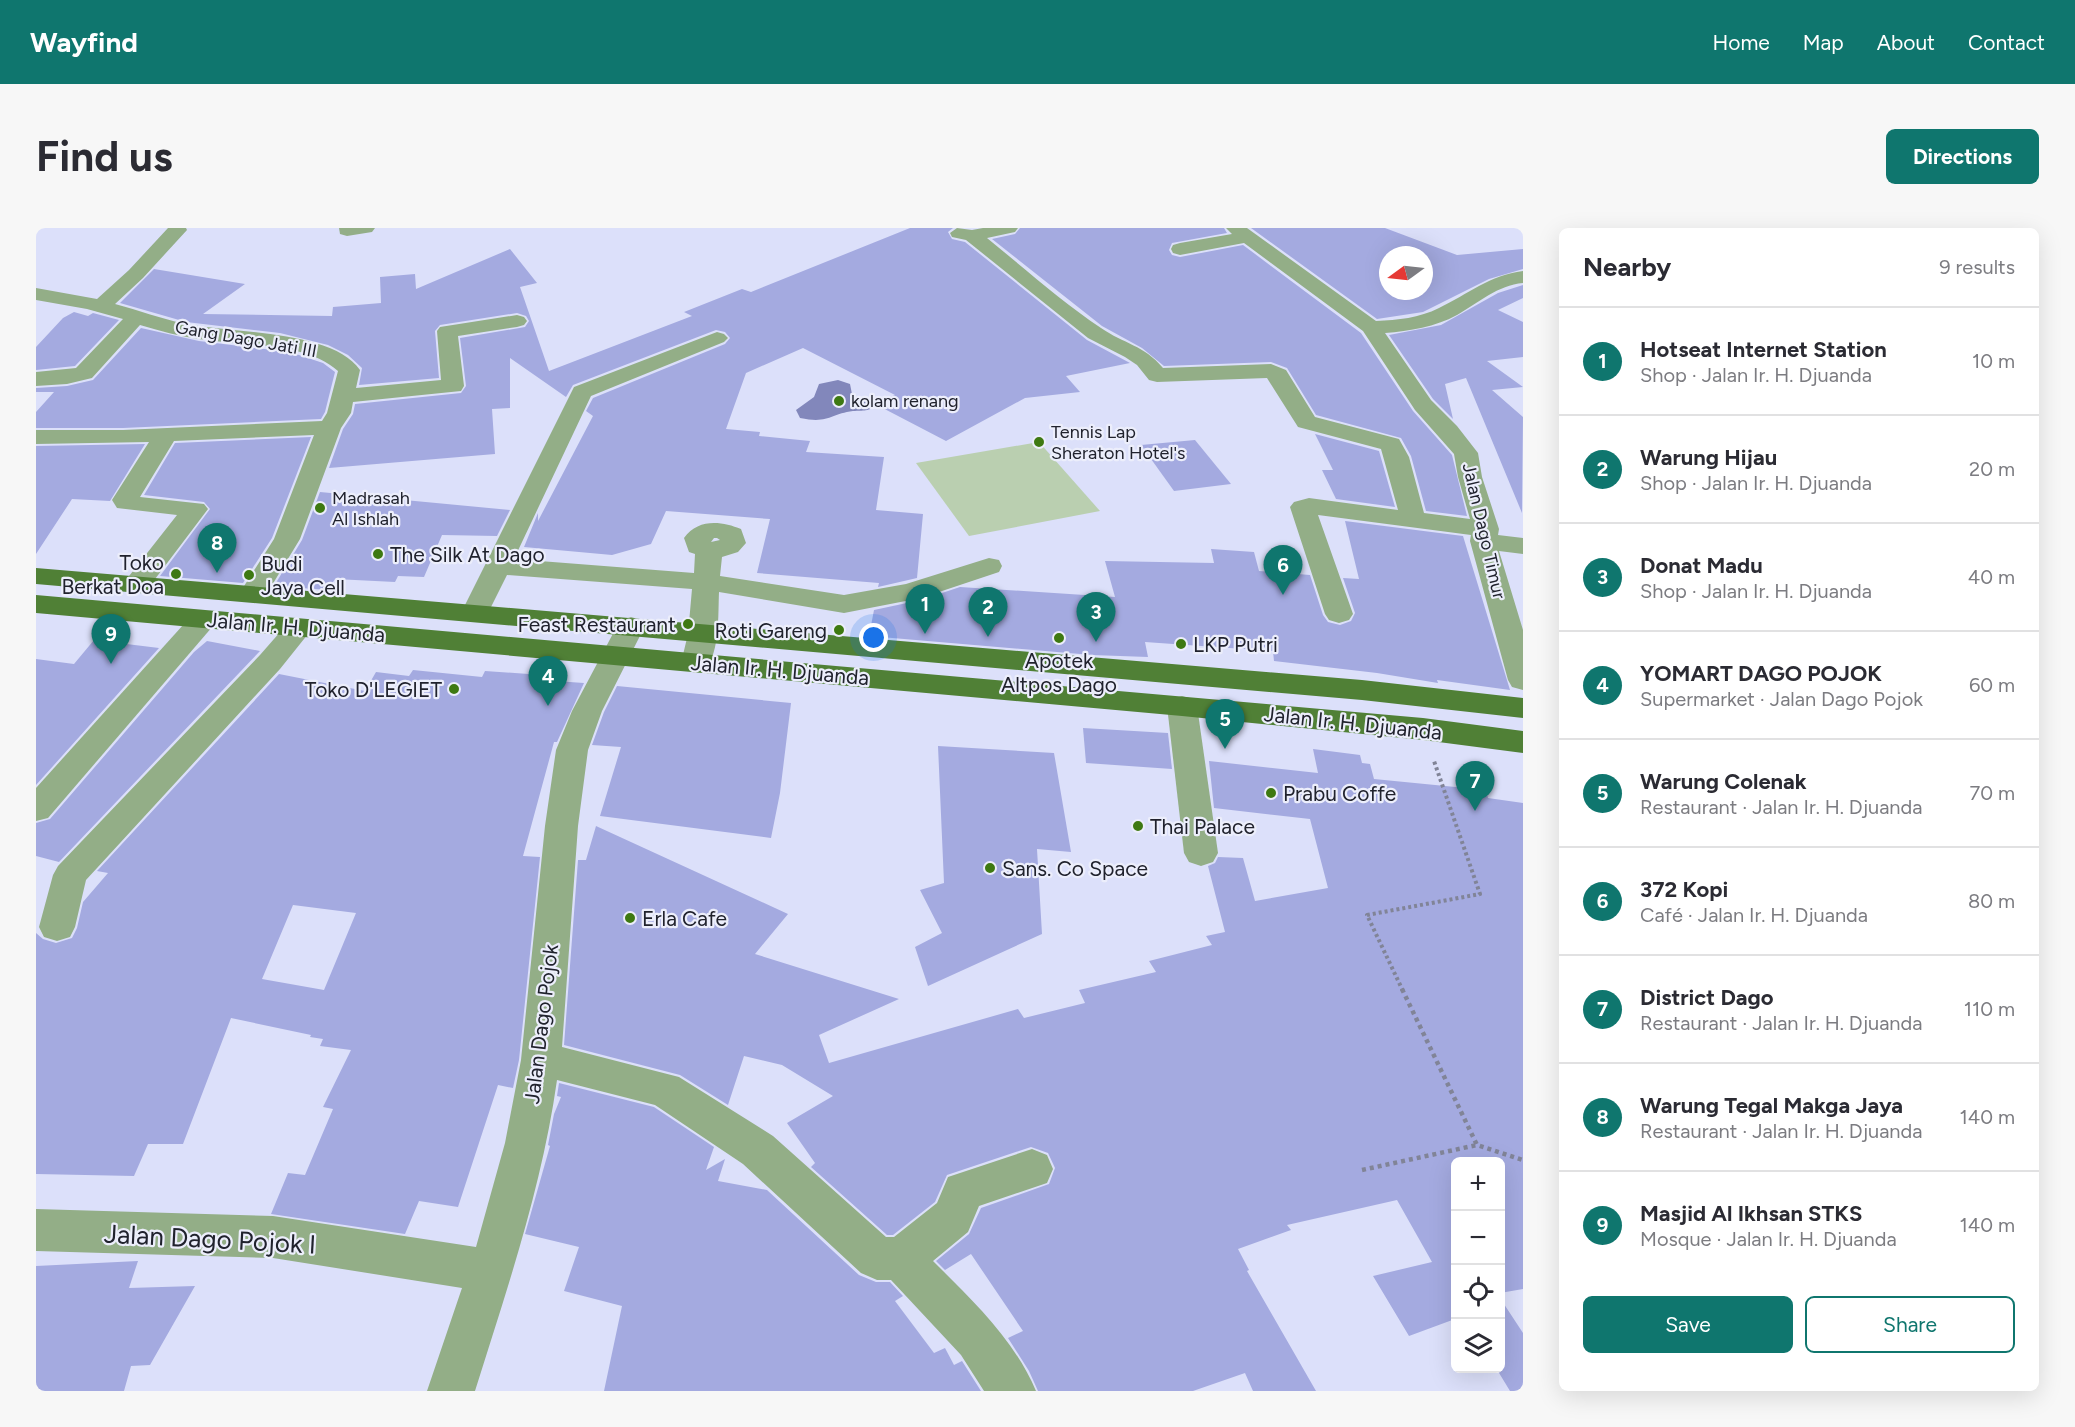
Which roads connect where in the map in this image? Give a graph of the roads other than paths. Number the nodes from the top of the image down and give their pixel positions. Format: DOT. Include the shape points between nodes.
graph roads {
  1 [pos="177,228"];
  2 [pos="366,228"];
  3 [pos="1009,228"];
  4 [pos="347,230"];
  5 [pos="963,232"];
  6 [pos="1242,233"];
  7 [pos="1180,249"];
  8 [pos="1523,277"];
  9 [pos="36,294"];
  10 [pos="101,306"];
  11 [pos="137,316"];
  12 [pos="517,321"];
  13 [pos="1371,327"];
  14 [pos="717,338"];
  15 [pos="36,379"];
  16 [pos="342,396"];
  17 [pos="328,428"];
  18 [pos="166,435"];
  19 [pos="36,437"];
  20 [pos="1413,519"];
  21 [pos="1485,535"];
  22 [pos="1523,546"];
  23 [pos="709,551"];
  24 [pos="497,566"];
  25 [pos="989,566"];
  26 [pos="36,576"];
  27 [pos="707,582"];
  28 [pos="136,585"];
  29 [pos="253,594"];
  30 [pos="36,604"];
  31 [pos="475,613"];
  32 [pos="1339,614"];
  33 [pos="203,620"];
  34 [pos="298,628"];
  35 [pos="702,634"];
  36 [pos="623,641"];
  37 [pos="696,663"];
  38 [pos="1523,680"];
  39 [pos="1182,706"];
  40 [pos="1523,708"];
  41 [pos="1523,742"];
  42 [pos="36,809"];
  43 [pos="1202,852"];
  44 [pos="57,927"];
  45 [pos="540,1059"];
  46 [pos="1032,1169"];
  47 [pos="36,1230"];
  48 [pos="901,1260"];
  49 [pos="491,1270"];
  50 [pos="451,1391"];
  51 [pos="1012,1391"];
  1 -- 10 [label="street"];
  2 -- 4 [label="street"];
  3 -- 5 [label="street"];
  5 -- 20 [label="street" via="1095,333 1146,360 1157,375 1271,371 1278,375 1306,422 1391,444"];
  6 -- 7 [label="street"];
  6 -- 13 [label="street, Jalan Dago Timur"];
  8 -- 13 [label="street" via="1507,279 1445,313 1413,325"];
  9 -- 10 [label="street, Gang Dago Jati III"];
  10 -- 11 [label="street, Gang Dago Jati III"];
  11 -- 15 [label="street" via="84,372"];
  11 -- 16 [label="street, Gang Dago Jati III" via="184,331 283,342 343,360 349,370"];
  12 -- 16 [label="street" via="447,331 453,386"];
  13 -- 21 [label="street, Jalan Dago Timur" via="1423,405 1466,453"];
  14 -- 24 [label="street" via="582,392"];
  16 -- 17 [label="street, Gang Dago Jati III" via="339,413"];
  17 -- 18 [label="street"];
  17 -- 29 [label="street, Gang Dago Jati III" via="286,539"];
  18 -- 19 [label="street"];
  18 -- 28 [label="street" via="126,503 195,509"];
  20 -- 21 [label="street"];
  20 -- 32 [label="street" via="1303,507"];
  21 -- 22 [label="street"];
  21 -- 38 [label="street, Jalan Dago Timur"];
  23 -- 27 [label="street"];
  24 -- 27 [label="street"];
  24 -- 31 [label="street"];
  25 -- 27 [label="street" via="911,591 844,604"];
  26 -- 28 [label="main road, Jalan Ir. H. Djuanda"];
  27 -- 35 [label="street"];
  28 -- 29 [label="main road, Jalan Ir. H. Djuanda"];
  29 -- 31 [label="main road, Jalan Ir. H. Djuanda"];
  30 -- 33 [label="main road, Jalan Ir. H. Djuanda"];
  31 -- 36 [label="main road, Jalan Ir. H. Djuanda"];
  33 -- 34 [label="main road, Jalan Ir. H. Djuanda"];
  33 -- 42 [label="street"];
  34 -- 36 [label="main road, Jalan Ir. H. Djuanda"];
  34 -- 44 [label="street" via="70,875"];
  35 -- 36 [label="main road, Jalan Ir. H. Djuanda"];
  35 -- 37 [label="street"];
  35 -- 40 [label="main road, Jalan Ir. H. Djuanda" via="1362,690"];
  36 -- 37 [label="main road, Jalan Ir. H. Djuanda"];
  36 -- 45 [label="street, Jalan Dago Pojok" via="572,750"];
  37 -- 39 [label="main road, Jalan Ir. H. Djuanda"];
  39 -- 41 [label="main road, Jalan Ir. H. Djuanda"];
  39 -- 43 [label="street"];
  45 -- 48 [label="street" via="664,1090 758,1150 877,1258"];
  45 -- 49 [label="street, Jalan Dago Pojok" via="522,1155"];
  46 -- 48 [label="street" via="963,1191 953,1217"];
  47 -- 49 [label="street, Jalan Dago Pojok I" via="273,1237"];
  48 -- 51 [label="street" via="977,1338"];
  49 -- 50 [label="street, Jalan Dago Pojok"];
}
